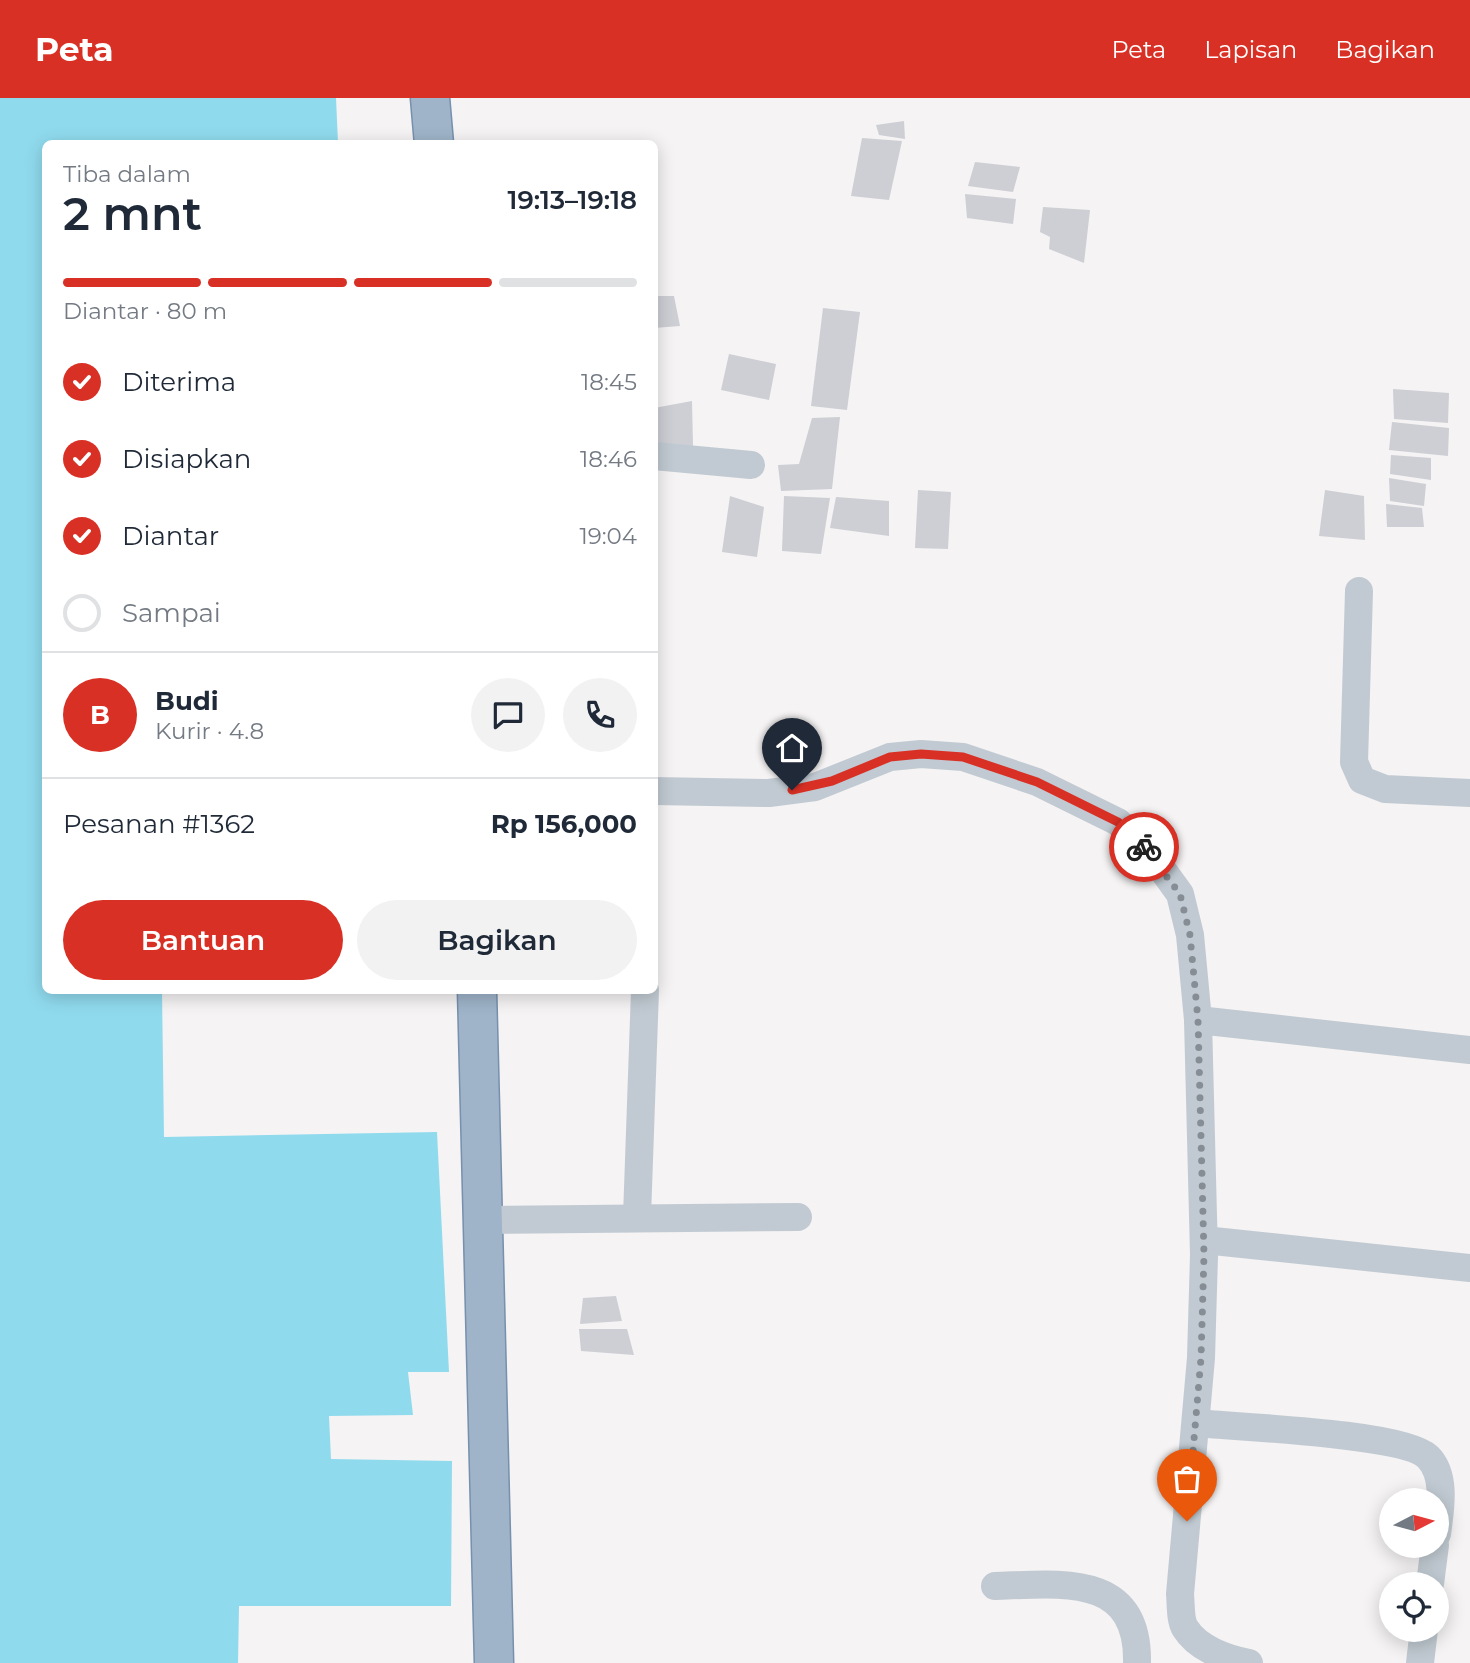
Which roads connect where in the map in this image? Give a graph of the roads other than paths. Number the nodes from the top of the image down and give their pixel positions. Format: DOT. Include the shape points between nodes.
graph roads {
  1 [pos="430,98"];
  2 [pos="434,140"];
  3 [pos="658,456"];
  4 [pos="751,466"];
  5 [pos="1359,592"];
  6 [pos="658,791"];
  7 [pos="1470,793"];
  8 [pos="477,994"];
  9 [pos="645,994"];
  10 [pos="1198,1020"];
  11 [pos="1470,1050"];
  12 [pos="637,1217"];
  13 [pos="798,1217"];
  14 [pos="483,1220"];
  15 [pos="1204,1240"];
  16 [pos="1470,1268"];
  17 [pos="1196,1423"];
  18 [pos="1439,1488"];
  19 [pos="995,1586"];
  20 [pos="1422,1642"];
  21 [pos="494,1663"];
  22 [pos="1137,1663"];
  23 [pos="1249,1663"];
  24 [pos="1420,1663"];
  1 -- 2 [label="highway"];
  3 -- 4 [label="street"];
  5 -- 7 [label="street" via="1354,762 1362,780 1385,789"];
  6 -- 10 [label="street" via="769,793 815,787 890,757 921,754 963,757 1037,782 1118,822 1154,858 1180,894 1190,935"];
  8 -- 14 [label="highway"];
  9 -- 12 [label="street"];
  10 -- 11 [label="street"];
  10 -- 15 [label="street"];
  12 -- 13 [label="street"];
  12 -- 14 [label="street"];
  14 -- 21 [label="highway"];
  15 -- 16 [label="street"];
  15 -- 17 [label="street"];
  17 -- 18 [label="street" via="1352,1437 1417,1451 1427,1456 1436,1470"];
  17 -- 23 [label="street" via="1180,1594 1184,1626 1201,1645"];
  19 -- 22 [label="street" via="1069,1584 1098,1591 1134,1623"];
  20 -- 24 [label="street"];
}
